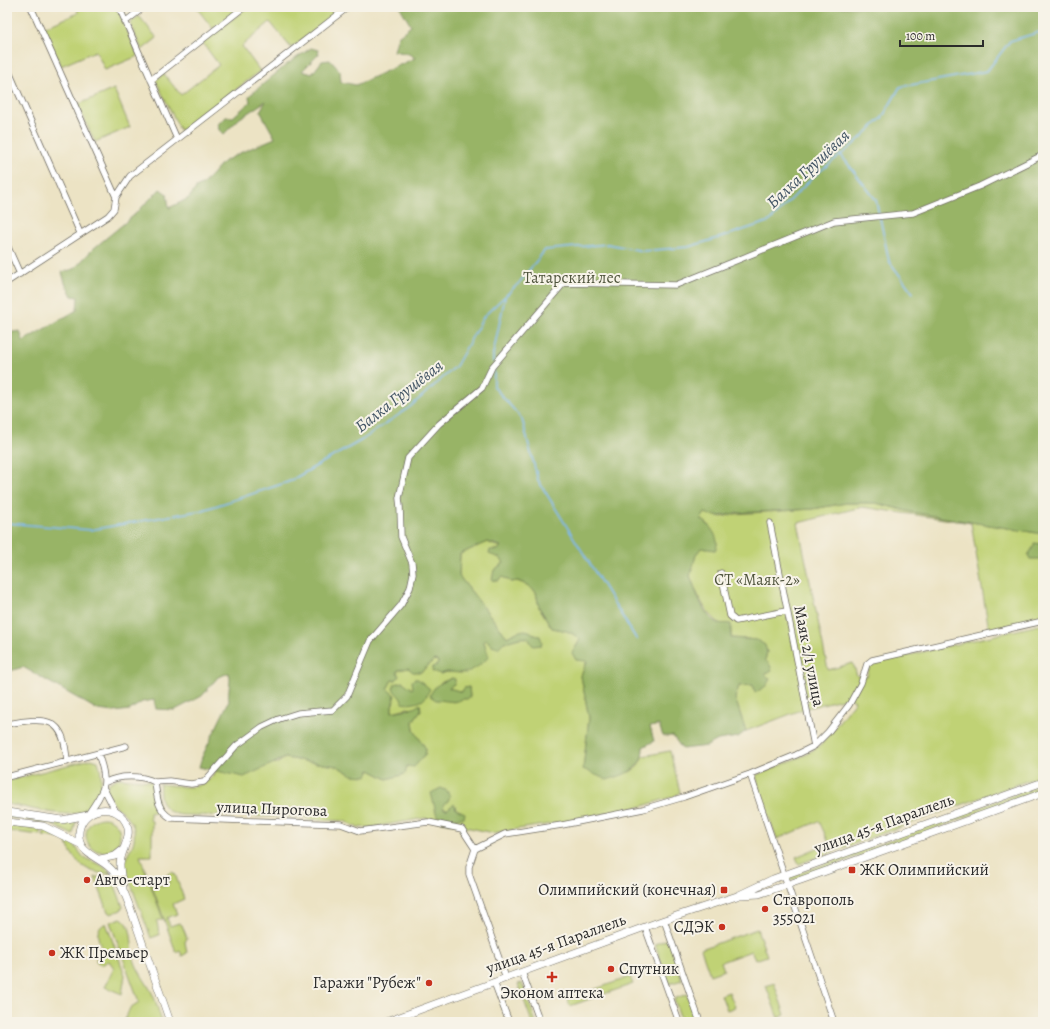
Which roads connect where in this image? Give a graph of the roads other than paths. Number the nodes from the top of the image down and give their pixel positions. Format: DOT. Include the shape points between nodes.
graph roads {
  1 [pos="31,7"];
  2 [pos="119,7"];
  3 [pos="144,7"];
  4 [pos="244,7"];
  5 [pos="348,7"];
  6 [pos="126,22"];
  7 [pos="7,67"];
  8 [pos="151,80"];
  9 [pos="177,139"];
  10 [pos="1043,155"];
  11 [pos="116,196"];
  12 [pos="80,233"];
  13 [pos="7,245"];
  14 [pos="20,274"];
  15 [pos="7,282"];
  16 [pos="770,523"];
  17 [pos="721,573"];
  18 [pos="786,611"];
  19 [pos="1043,622"];
  20 [pos="7,724"];
  21 [pos="126,746"];
  22 [pos="814,746"];
  23 [pos="98,754"];
  24 [pos="68,762"];
  25 [pos="750,774"];
  26 [pos="7,777"];
  27 [pos="106,782"];
  28 [pos="155,782"];
  29 [pos="1043,782"];
  30 [pos="104,789"];
  31 [pos="1043,793"];
  32 [pos="7,812"];
  33 [pos="117,813"];
  34 [pos="88,814"];
  35 [pos="7,822"];
  36 [pos="80,844"];
  37 [pos="126,845"];
  38 [pos="475,849"];
  39 [pos="100,859"];
  40 [pos="784,875"];
  41 [pos="788,885"];
  42 [pos="123,888"];
  43 [pos="737,896"];
  44 [pos="664,920"];
  45 [pos="645,927"];
  46 [pos="522,972"];
  47 [pos="506,978"];
  48 [pos="494,982"];
  49 [pos="170,1022"];
  50 [pos="386,1022"];
  51 [pos="509,1022"];
  52 [pos="540,1022"];
  53 [pos="679,1022"];
  54 [pos="700,1022"];
  55 [pos="834,1022"];
  1 -- 11 [label="street"];
  2 -- 6 [label="street"];
  3 -- 6 [label="street"];
  4 -- 8 [label="street"];
  5 -- 9 [label="street"];
  6 -- 8 [label="street"];
  7 -- 12 [label="street"];
  8 -- 9 [label="street"];
  9 -- 11 [label="street" via="130,176"];
  10 -- 28 [label="street" via="980,186 914,213 834,221 676,285 564,283 492,367 482,388 439,424 408,458 399,498 401,537 412,563 410,588 401,605 370,640 347,696 333,710 298,713 262,728 236,746 204,782"];
  11 -- 12 [label="street" via="114,208 108,216"];
  12 -- 14 [label="street"];
  13 -- 14 [label="street"];
  14 -- 15 [label="street"];
  16 -- 18 [label="street, Маяк 2/1 улица"];
  17 -- 18 [label="street" via="730,616 736,622"];
  18 -- 22 [label="street, Маяк 2/1 улица"];
  19 -- 22 [label="street" via="872,660 867,664 861,683 848,705"];
  20 -- 24 [label="street" via="44,720 52,723 61,731"];
  21 -- 23 [label="street"];
  22 -- 25 [label="street"];
  23 -- 24 [label="street"];
  23 -- 27 [label="street"];
  24 -- 26 [label="street"];
  25 -- 38 [label="street" via="705,791 643,809 506,834"];
  25 -- 40 [label="street"];
  27 -- 28 [label="street" via="124,777"];
  27 -- 30 [label="street"];
  28 -- 38 [label="street, улица Пирогова" via="160,809 171,818 341,824 360,831 428,822 462,829"];
  29 -- 40 [label="main road, улица 45-я Параллель"];
  30 -- 33 [label="street"];
  30 -- 34 [label="street"];
  31 -- 41 [label="main road, улица 45-я Параллель"];
  32 -- 34 [label="main road" via="62,820"];
  33 -- 34 [label="main road" via="104,809"];
  33 -- 37 [label="main road" via="127,824 129,831"];
  34 -- 36 [label="main road" via="80,826"];
  35 -- 36 [label="main road" via="43,826"];
  36 -- 39 [label="main road" via="88,854"];
  37 -- 39 [label="main road" via="115,856"];
  37 -- 42 [label="main road" via="120,863"];
  38 -- 47 [label="street" via="469,874"];
  39 -- 42 [label="main road" via="110,866"];
  40 -- 41 [label="street"];
  40 -- 43 [label="main road, улица 45-я Параллель"];
  41 -- 43 [label="main road, улица 45-я Параллель" via="759,894"];
  41 -- 55 [label="street"];
  42 -- 49 [label="main road"];
  43 -- 44 [label="main road, улица 45-я Параллель"];
  44 -- 45 [label="main road, улица 45-я Параллель"];
  44 -- 54 [label="street"];
  45 -- 46 [label="main road, улица 45-я Параллель"];
  45 -- 53 [label="street"];
  46 -- 47 [label="main road, улица 45-я Параллель"];
  46 -- 52 [label="street"];
  47 -- 48 [label="main road, улица 45-я Параллель"];
  48 -- 50 [label="main road, улица 45-я Параллель"];
  48 -- 51 [label="street"];
}
